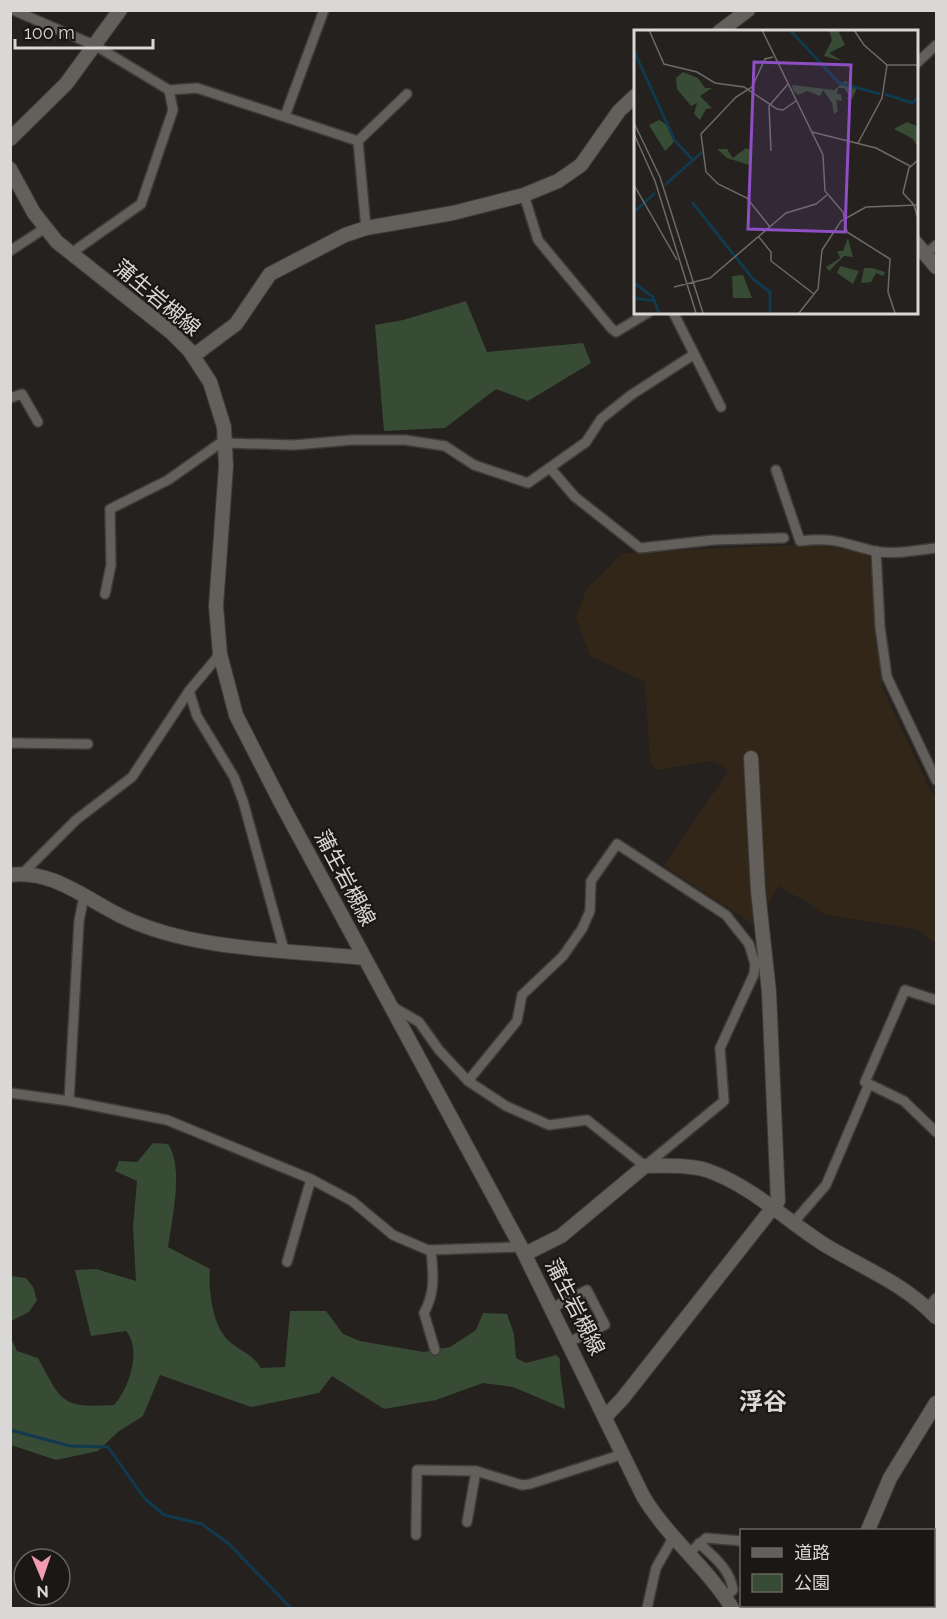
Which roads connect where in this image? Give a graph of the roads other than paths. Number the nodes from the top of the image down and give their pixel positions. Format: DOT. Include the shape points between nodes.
graph roads {
  1 [pos="13,10"];
  2 [pos="120,10"];
  3 [pos="324,10"];
  4 [pos="748,10"];
  5 [pos="731,16"];
  6 [pos="720,30"];
  7 [pos="743,30"];
  8 [pos="936,45"];
  9 [pos="96,46"];
  10 [pos="917,62"];
  11 [pos="169,90"];
  12 [pos="407,94"];
  13 [pos="634,97"];
  14 [pos="285,116"];
  15 [pos="10,139"];
  16 [pos="358,141"];
  17 [pos="10,169"];
  18 [pos="524,195"];
  19 [pos="45,228"];
  20 [pos="366,228"];
  21 [pos="917,245"];
  22 [pos="936,245"];
  23 [pos="10,250"];
  24 [pos="70,254"];
  25 [pos="926,255"];
  26 [pos="936,267"];
  27 [pos="646,314"];
  28 [pos="674,314"];
  29 [pos="693,355"];
  30 [pos="193,356"];
  31 [pos="10,398"];
  32 [pos="721,407"];
  33 [pos="38,422"];
  34 [pos="225,443"];
  35 [pos="551,469"];
  36 [pos="776,470"];
  37 [pos="784,538"];
  38 [pos="936,548"];
  39 [pos="876,551"];
  40 [pos="105,594"];
  41 [pos="220,654"];
  42 [pos="189,691"];
  43 [pos="10,744"];
  44 [pos="88,744"];
  45 [pos="751,758"];
  46 [pos="936,780"];
  47 [pos="17,874"];
  48 [pos="84,896"];
  49 [pos="284,950"];
  50 [pos="364,958"];
  51 [pos="760,963"];
  52 [pos="936,1000"];
  53 [pos="391,1006"];
  54 [pos="468,1081"];
  55 [pos="869,1084"];
  56 [pos="10,1093"];
  57 [pos="69,1101"];
  58 [pos="936,1132"];
  59 [pos="645,1166"];
  60 [pos="311,1179"];
  61 [pos="775,1209"];
  62 [pos="793,1223"];
  63 [pos="431,1250"];
  64 [pos="523,1250"];
  65 [pos="287,1262"];
  66 [pos="552,1308"];
  67 [pos="933,1308"];
  68 [pos="569,1342"];
  69 [pos="435,1350"];
  70 [pos="936,1403"];
  71 [pos="606,1416"];
  72 [pos="623,1454"];
  73 [pos="476,1471"];
  74 [pos="467,1522"];
  75 [pos="868,1529"];
  76 [pos="416,1535"];
  77 [pos="673,1538"];
  78 [pos="740,1541"];
  79 [pos="699,1543"];
  80 [pos="688,1554"];
  81 [pos="728,1603"];
  82 [pos="647,1608"];
  1 -- 9 [label="street"];
  2 -- 9 [label="street"];
  3 -- 14 [label="street"];
  4 -- 5 [label="street"];
  5 -- 6 [label="street"];
  5 -- 7 [label="street"];
  8 -- 10 [label="street"];
  9 -- 11 [label="street"];
  9 -- 15 [label="street" via="45,107"];
  11 -- 14 [label="street" via="196,88"];
  11 -- 24 [label="street" via="173,110 141,204"];
  12 -- 16 [label="street"];
  13 -- 18 [label="street" via="619,111 581,165 558,181"];
  14 -- 16 [label="street"];
  16 -- 20 [label="street"];
  17 -- 19 [label="street, 蒲生岩槻線"];
  18 -- 20 [label="street" via="430,218"];
  18 -- 27 [label="street" via="538,240 611,328 616,332"];
  19 -- 23 [label="street"];
  19 -- 24 [label="street, 蒲生岩槻線"];
  20 -- 30 [label="street" via="270,274 236,324"];
  21 -- 25 [label="street"];
  22 -- 25 [label="street"];
  24 -- 30 [label="street, 蒲生岩槻線" via="172,333"];
  25 -- 26 [label="street"];
  28 -- 29 [label="street"];
  29 -- 32 [label="street"];
  29 -- 35 [label="street" via="631,394 601,419 586,442"];
  30 -- 34 [label="street, 蒲生岩槻線" via="216,397"];
  31 -- 33 [label="street" via="22,394"];
  34 -- 35 [label="street" via="294,445 405,440 445,446 474,465 528,483"];
  34 -- 40 [label="street" via="168,480 110,509 111,565"];
  34 -- 41 [label="street, 蒲生岩槻線" via="216,586"];
  35 -- 37 [label="street" via="575,497 640,548"];
  36 -- 39 [label="street" via="800,541 824,538"];
  38 -- 39 [label="street"];
  39 -- 46 [label="street" via="887,677"];
  41 -- 42 [label="street"];
  41 -- 50 [label="street, 蒲生岩槻線" via="247,739"];
  42 -- 47 [label="street" via="132,777 76,820"];
  42 -- 49 [label="street" via="197,716 234,777 243,801"];
  43 -- 44 [label="street"];
  45 -- 51 [label="street"];
  47 -- 48 [label="street" via="40,875"];
  48 -- 49 [label="street" via="152,930"];
  48 -- 57 [label="street" via="79,921"];
  49 -- 50 [label="street"];
  50 -- 53 [label="street, 蒲生岩槻線"];
  51 -- 54 [label="street" via="726,915 616,844 591,881 590,911 582,929 563,956 522,995 517,1021"];
  51 -- 59 [label="street" via="720,1048 724,1101"];
  51 -- 61 [label="street" via="779,1192"];
  52 -- 55 [label="street" via="905,990 865,1082"];
  53 -- 54 [label="street" via="419,1022"];
  53 -- 64 [label="street, 蒲生岩槻線"];
  54 -- 59 [label="street" via="506,1106 549,1125 587,1120"];
  55 -- 58 [label="street" via="904,1101"];
  55 -- 62 [label="street" via="826,1185"];
  56 -- 57 [label="street"];
  57 -- 60 [label="street" via="167,1120"];
  59 -- 61 [label="street" via="706,1170"];
  59 -- 64 [label="street" via="568,1231"];
  60 -- 63 [label="street" via="352,1201 393,1235"];
  60 -- 65 [label="street"];
  61 -- 62 [label="street"];
  61 -- 71 [label="street"];
  62 -- 67 [label="street"];
  63 -- 64 [label="street"];
  63 -- 69 [label="street" via="434,1287 424,1313"];
  64 -- 66 [label="street, 蒲生岩槻線"];
  66 -- 68 [label="street, 蒲生岩槻線"];
  66 -- 68 [label="street" via="587,1290 605,1325"];
  68 -- 71 [label="street, 蒲生岩槻線"];
  70 -- 75 [label="street" via="890,1478"];
  71 -- 72 [label="street, 蒲生岩槻線"];
  72 -- 73 [label="street" via="522,1485"];
  72 -- 77 [label="street, 蒲生岩槻線" via="643,1496"];
  73 -- 74 [label="street"];
  73 -- 76 [label="street" via="417,1470"];
  77 -- 80 [label="street, 蒲生岩槻線"];
  77 -- 82 [label="street" via="656,1568"];
  78 -- 79 [label="street" via="706,1538"];
  79 -- 80 [label="street"];
  79 -- 81 [label="street" via="719,1561 729,1577 733,1590"];
  80 -- 81 [label="street, 蒲生岩槻線"];
}
